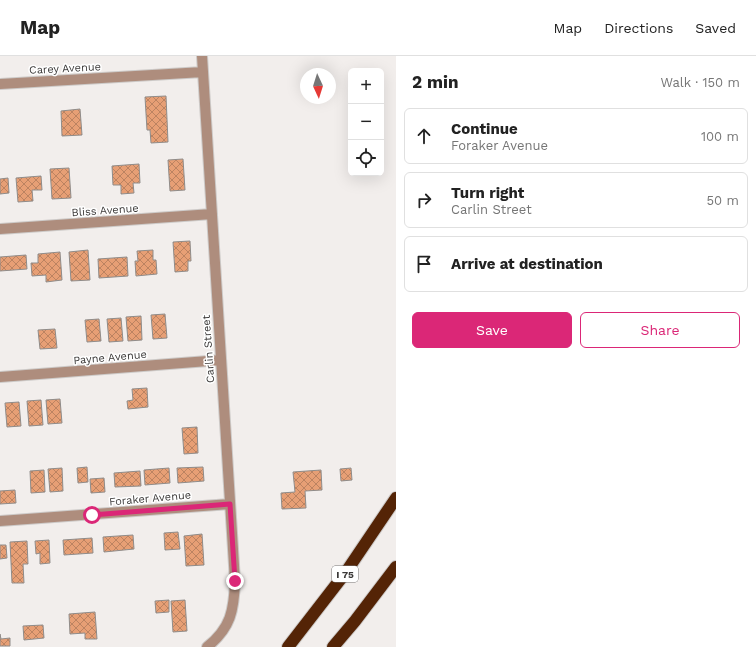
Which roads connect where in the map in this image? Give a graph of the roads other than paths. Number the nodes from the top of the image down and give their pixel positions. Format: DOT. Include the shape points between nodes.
graph roads {
  1 [pos="202,56"];
  2 [pos="203,72"];
  3 [pos="0,84"];
  4 [pos="212,214"];
  5 [pos="0,230"];
  6 [pos="221,360"];
  7 [pos="0,377"];
  8 [pos="396,498"];
  9 [pos="230,504"];
  10 [pos="0,522"];
  11 [pos="396,567"];
  12 [pos="207,647"];
  13 [pos="288,647"];
  14 [pos="334,647"];
  1 -- 2 [label="street, Carlin Street"];
  2 -- 3 [label="street, Carey Avenue"];
  2 -- 4 [label="street, Carlin Street"];
  4 -- 5 [label="street, Bliss Avenue"];
  4 -- 6 [label="street, Carlin Street"];
  6 -- 7 [label="street, Payne Avenue"];
  6 -- 9 [label="street, Carlin Street"];
  8 -- 13 [label="highway, I 75" via="346,572"];
  9 -- 10 [label="street, Foraker Avenue"];
  9 -- 12 [label="street, Carlin Street" via="234,603 225,629 219,638"];
  11 -- 14 [label="highway"];
}
